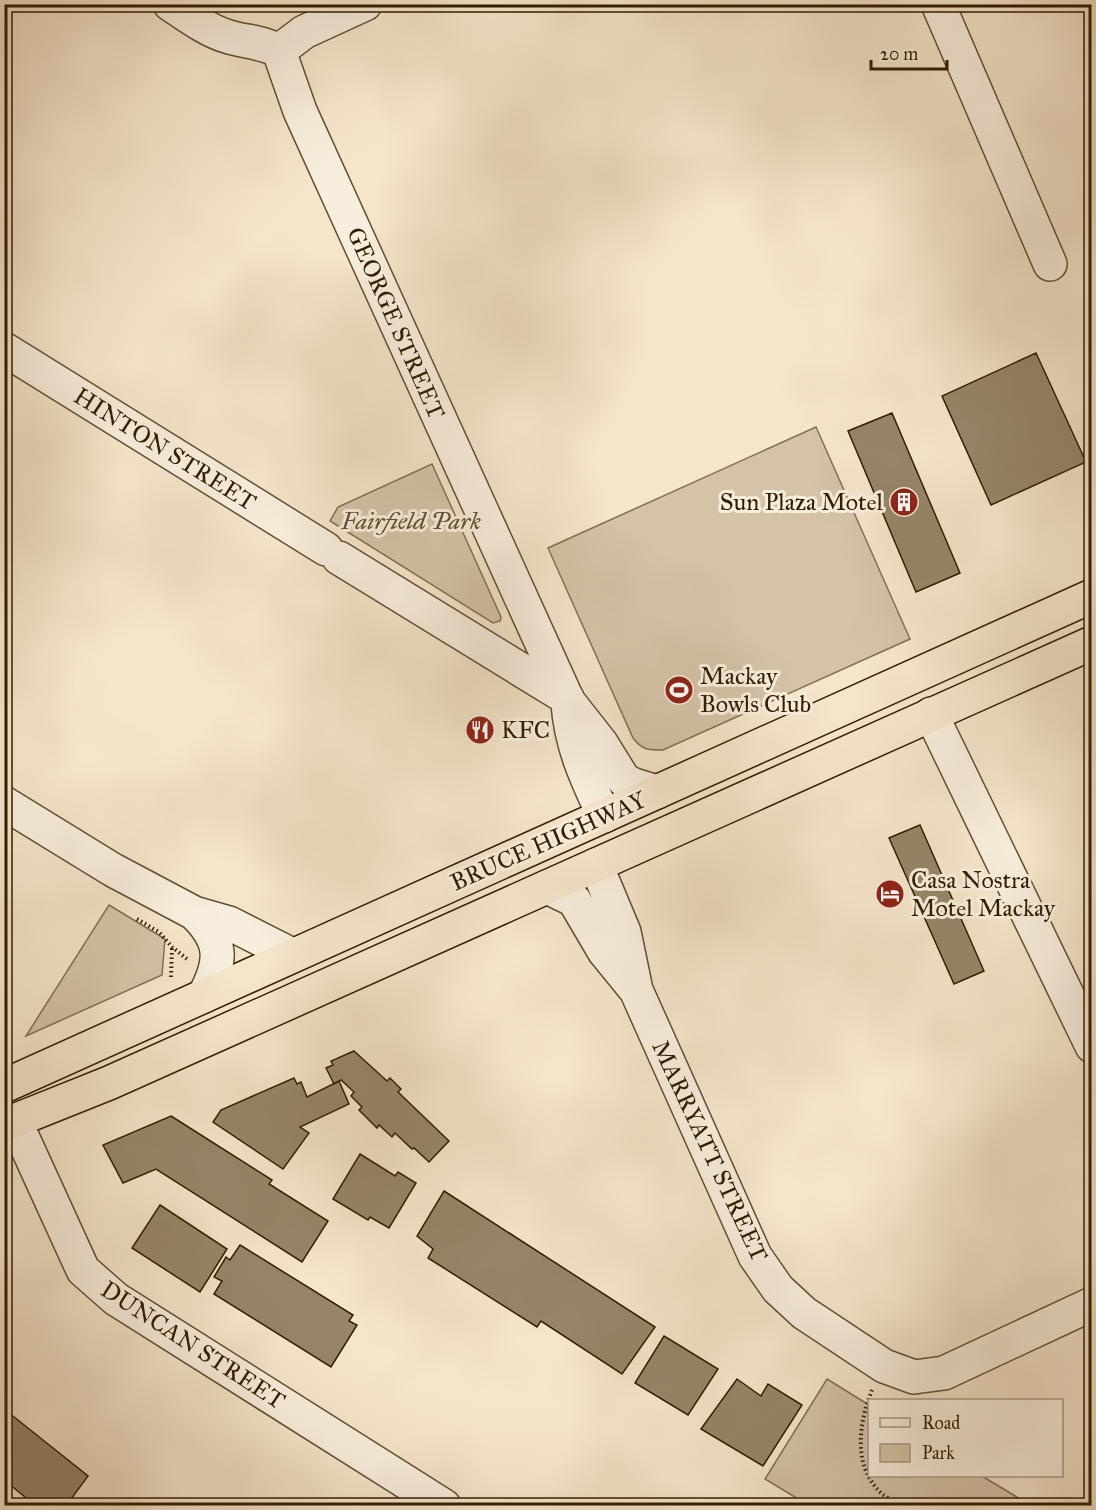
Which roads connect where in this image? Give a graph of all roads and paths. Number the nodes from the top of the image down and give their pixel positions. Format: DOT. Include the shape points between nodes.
graph roads {
  1 [pos="170,4"];
  2 [pos="365,4"];
  3 [pos="938,4"];
  4 [pos="279,51"];
  5 [pos="1050,264"];
  6 [pos="4,349"];
  7 [pos="1092,596"];
  8 [pos="1092,643"];
  9 [pos="567,699"];
  10 [pos="919,720"];
  11 [pos="657,792"];
  12 [pos="4,803"];
  13 [pos="604,816"];
  14 [pos="596,865"];
  15 [pos="547,887"];
  16 [pos="194,913"];
  17 [pos="172,947"];
  18 [pos="296,953"];
  19 [pos="171,977"];
  20 [pos="636,990"];
  21 [pos="204,996"];
  22 [pos="1092,1046"];
  23 [pos="4,1086"];
  24 [pos="10,1123"];
  25 [pos="1092,1304"];
  26 [pos="884,1366"];
  27 [pos="869,1399"];
  28 [pos="868,1403"];
  29 [pos="868,1476"];
  30 [pos="869,1477"];
  31 [pos="444,1506"];
  32 [pos="901,1506"];
  1 -- 4 [label="street" via="212,30 267,44"];
  2 -- 4 [label="street" via="304,32"];
  3 -- 5 [label="street"];
  4 -- 9 [label="street, GEORGE STREET" via="300,111"];
  6 -- 9 [label="street, HINTON STREET"];
  7 -- 11 [label="highway, BRUCE HIGHWAY"];
  8 -- 10 [label="highway, BRUCE HIGHWAY"];
  9 -- 11 [label="street, GEORGE STREET" via="624,780"];
  9 -- 13 [label="street, GEORGE STREET" via="575,749"];
  10 -- 13 [label="highway" via="829,741 644,823 621,824"];
  10 -- 14 [label="highway, BRUCE HIGHWAY"];
  10 -- 22 [label="street"];
  11 -- 13 [label="highway, BRUCE HIGHWAY"];
  12 -- 16 [label="street" via="102,864"];
  13 -- 18 [label="highway, BRUCE HIGHWAY"];
  14 -- 15 [label="highway, BRUCE HIGHWAY"];
  14 -- 18 [label="highway" via="555,859 429,914"];
  14 -- 20 [label="street, MARRYATT STREET" via="624,932"];
  15 -- 20 [label="street, MARRYATT STREET" via="574,900 604,951"];
  15 -- 24 [label="highway, BRUCE HIGHWAY" via="109,1083"];
  16 -- 18 [label="street" via="229,923"];
  16 -- 21 [label="street" via="210,930 218,948 214,975"];
  17 -- 19 [label="path"];
  18 -- 21 [label="highway, BRUCE HIGHWAY"];
  20 -- 26 [label="street, MARRYATT STREET" via="755,1256 778,1289 804,1313"];
  21 -- 23 [label="highway, BRUCE HIGHWAY"];
  24 -- 31 [label="street, DUNCAN STREET" via="82,1270 116,1299"];
  25 -- 26 [label="street, MARRYATT STREET" via="944,1373 914,1377"];
  26 -- 27 [label="path"];
  28 -- 29 [label="path" via="861,1426 860,1450"];
  30 -- 32 [label="path" via="881,1493"];
}
